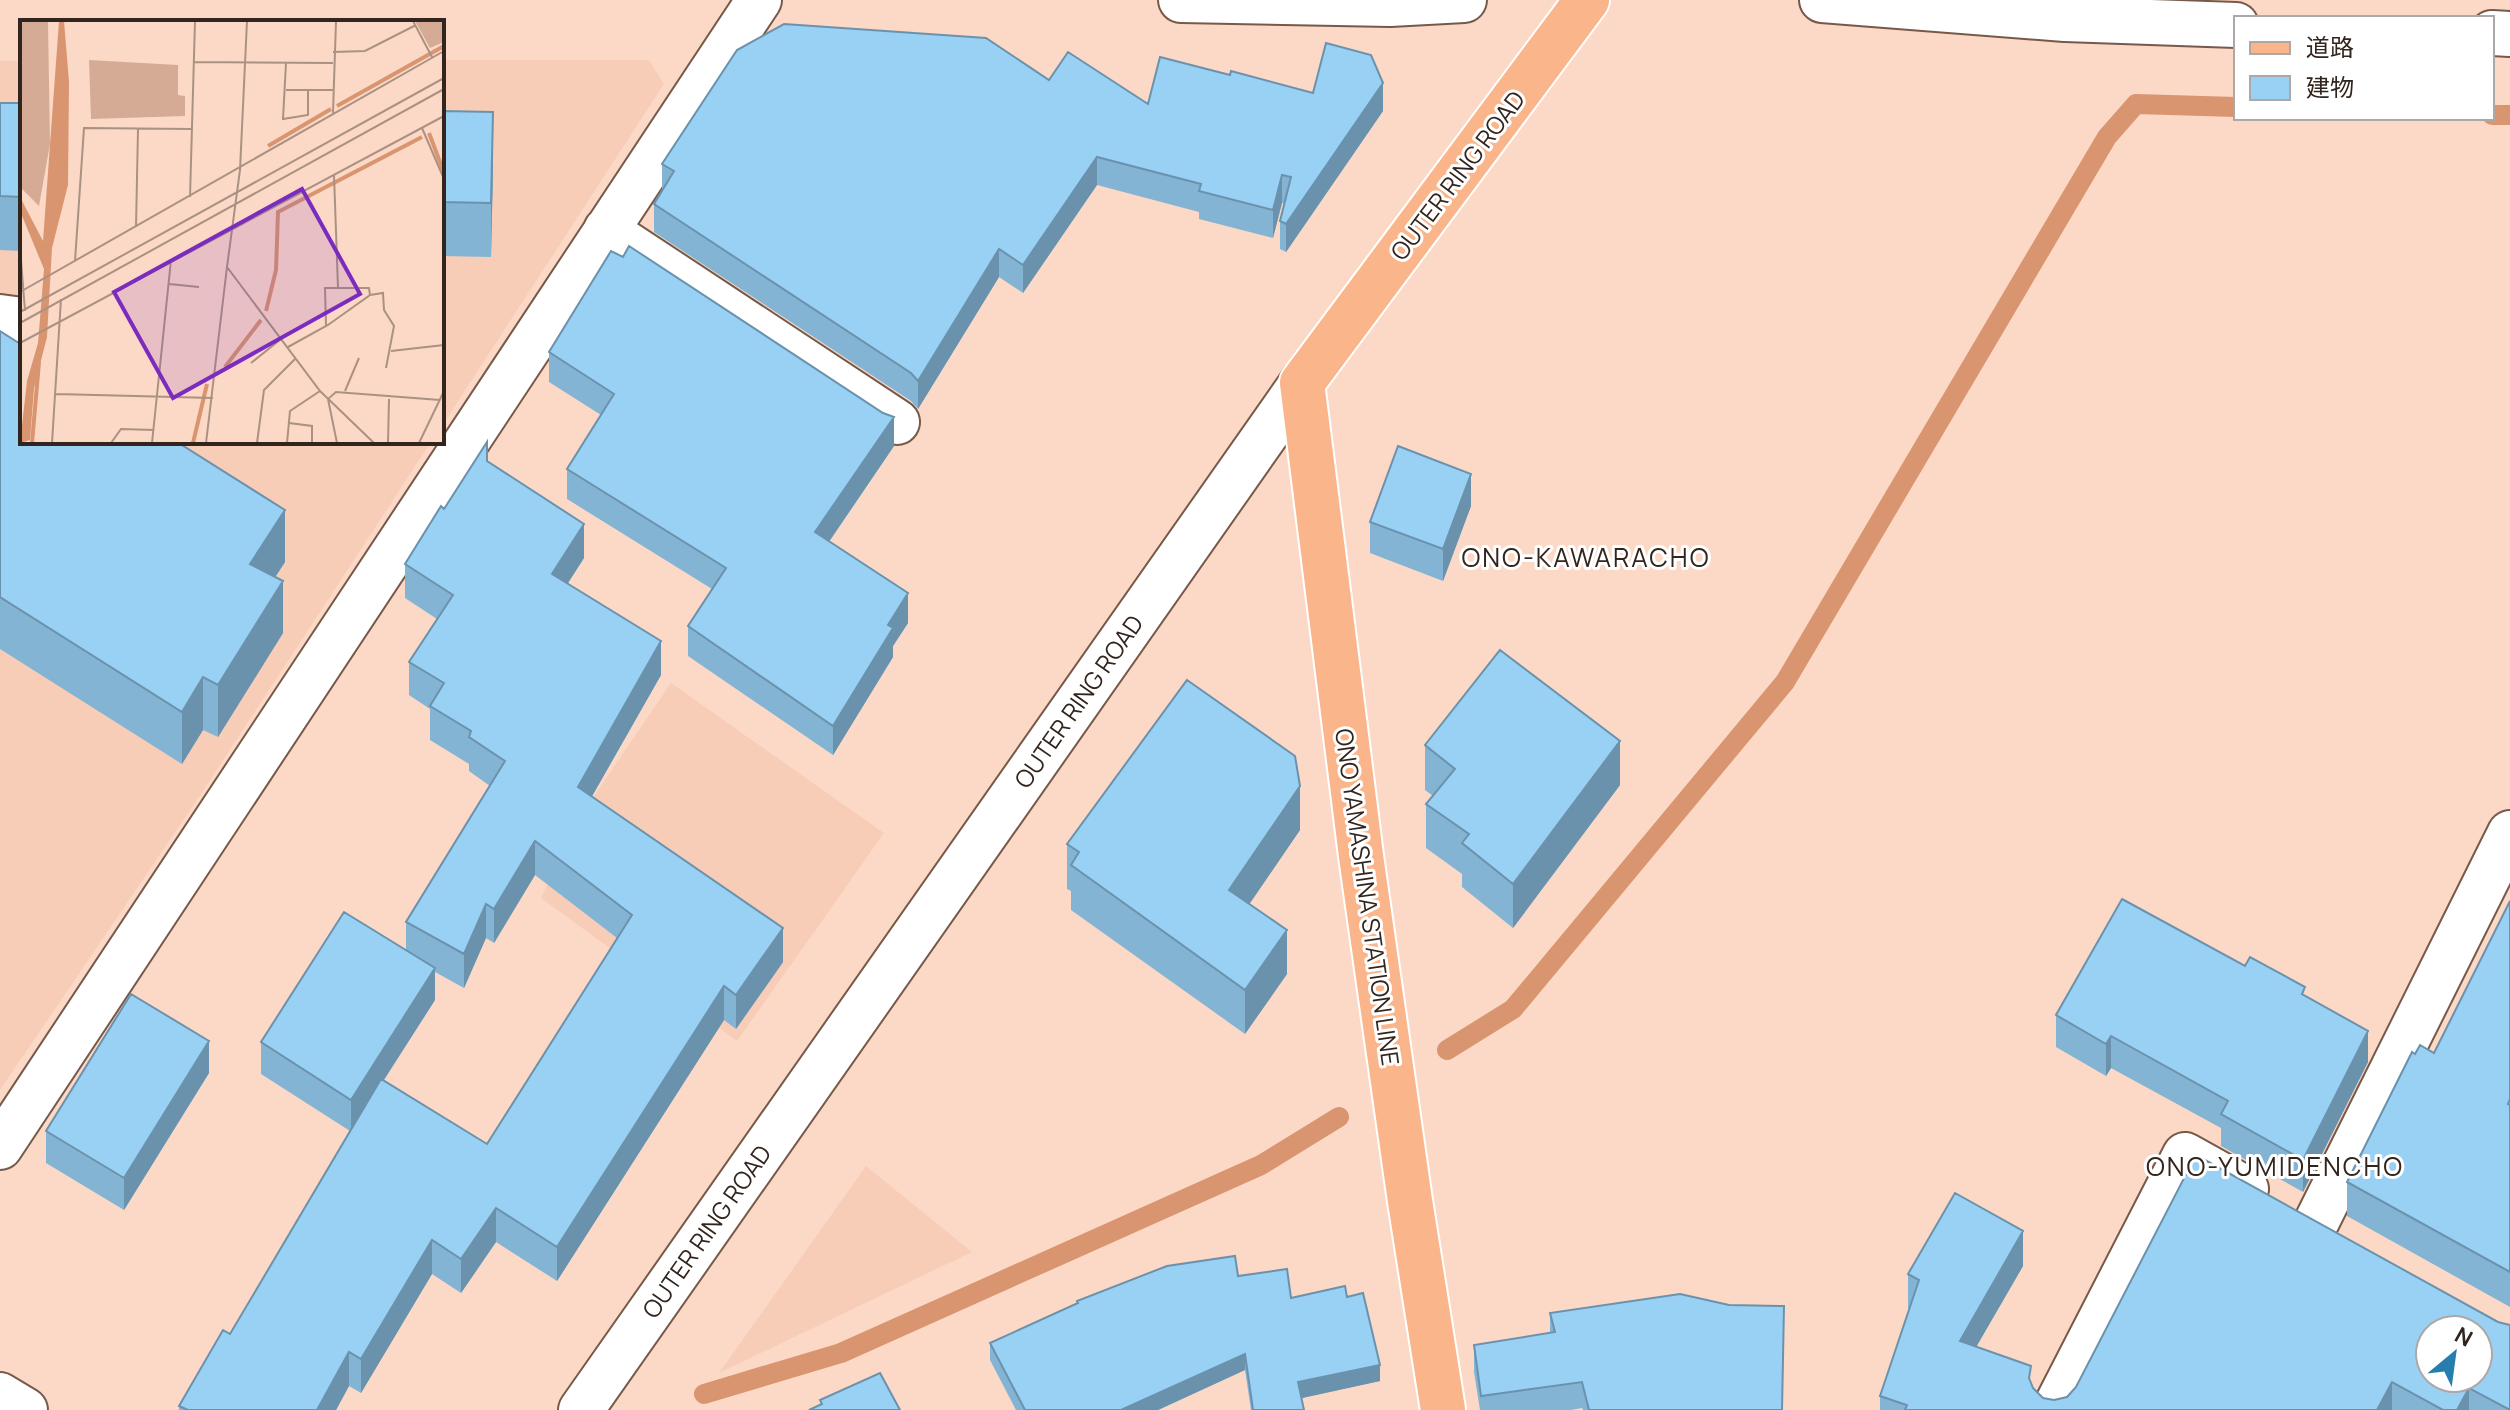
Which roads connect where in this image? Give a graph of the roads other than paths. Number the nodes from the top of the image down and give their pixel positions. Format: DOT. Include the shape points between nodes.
graph roads {
  1 [pos="759,0"];
  2 [pos="1181,0"];
  3 [pos="1464,0"];
  4 [pos="1587,0"];
  5 [pos="1822,0"];
  6 [pos="2234,25"];
  7 [pos="606,230"];
  8 [pos="0,317"];
  9 [pos="20,320"];
  10 [pos="1302,383"];
  11 [pos="897,422"];
  12 [pos="2510,833"];
  13 [pos="0,1147"];
  14 [pos="2314,1227"];
  15 [pos="2353,1248"];
  16 [pos="0,1395"];
  17 [pos="25,1410"];
  18 [pos="581,1410"];
  19 [pos="1443,1410"];
  20 [pos="2054,1410"];
  1 -- 7 [label="street"];
  2 -- 3 [label="street"];
  4 -- 10 [label="main road, OUTER RING ROAD"];
  5 -- 6 [label="street" via="2065,19"];
  7 -- 11 [label="street"];
  7 -- 13 [label="street"];
  8 -- 9 [label="street"];
  10 -- 18 [label="street, OUTER RING ROAD"];
  10 -- 19 [label="main road, ONO YAMASHINA STATION LINE" via="1361,856"];
  12 -- 14 [label="street"];
  14 -- 15 [label="street"];
  14 -- 20 [label="street" via="2185,1155"];
  16 -- 17 [label="street"];
}
